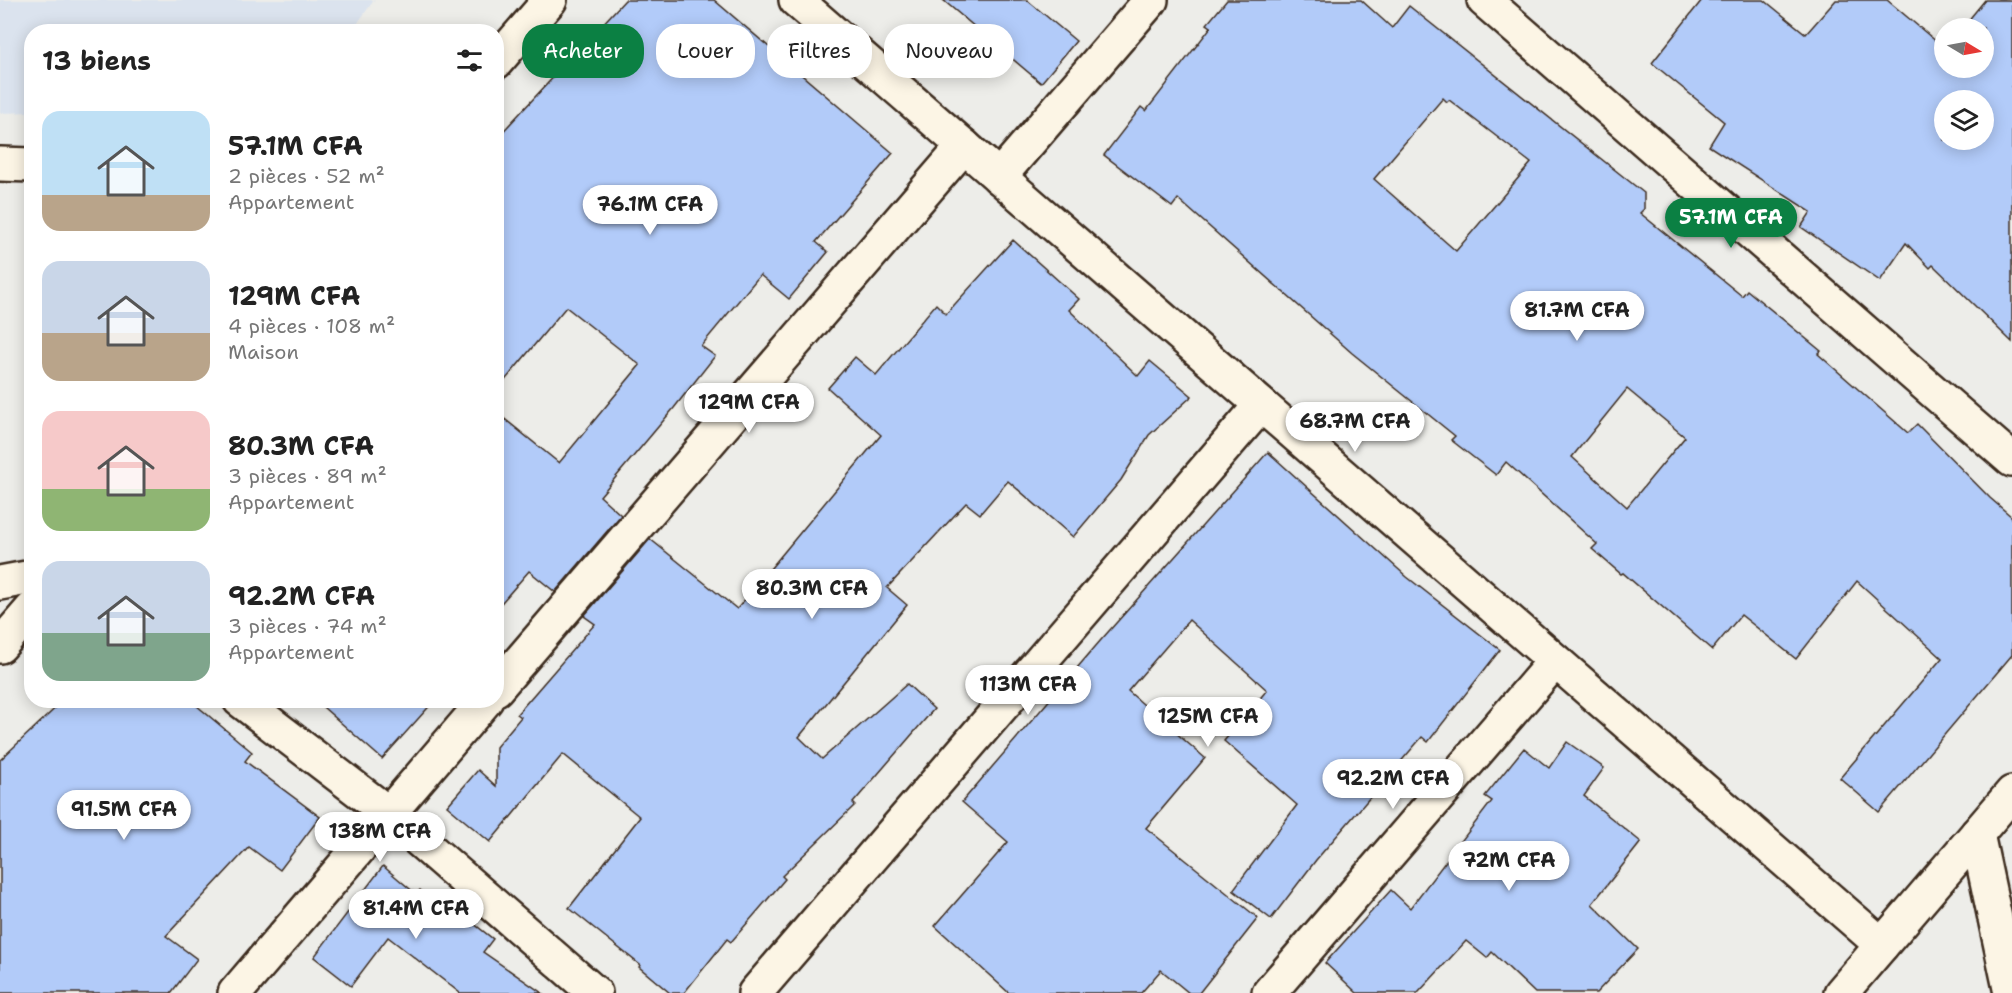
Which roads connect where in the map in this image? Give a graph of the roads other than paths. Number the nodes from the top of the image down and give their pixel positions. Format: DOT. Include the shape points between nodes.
graph roads {
  1 [pos="550,0"];
  2 [pos="796,0"];
  3 [pos="1151,0"];
  4 [pos="1484,0"];
  5 [pos="504,53"];
  6 [pos="964,146"];
  7 [pos="0,164"];
  8 [pos="24,165"];
  9 [pos="999,177"];
  10 [pos="1262,405"];
  11 [pos="2012,460"];
  12 [pos="24,578"];
  13 [pos="0,584"];
  14 [pos="24,618"];
  15 [pos="0,646"];
  16 [pos="1555,661"];
  17 [pos="504,680"];
  18 [pos="251,708"];
  19 [pos="479,708"];
  20 [pos="2012,794"];
  21 [pos="389,813"];
  22 [pos="1977,834"];
  23 [pos="1882,945"];
  24 [pos="235,993"];
  25 [pos="595,993"];
  26 [pos="755,993"];
  27 [pos="1269,993"];
  28 [pos="1841,993"];
  29 [pos="2011,993"];
  1 -- 5 [label="street"];
  2 -- 6 [label="street"];
  3 -- 9 [label="street"];
  4 -- 11 [label="street"];
  6 -- 9 [label="street"];
  6 -- 17 [label="street"];
  7 -- 8 [label="street"];
  9 -- 10 [label="street"];
  10 -- 16 [label="street"];
  10 -- 26 [label="street"];
  12 -- 13 [label="street"];
  14 -- 15 [label="street"];
  16 -- 23 [label="street"];
  16 -- 27 [label="street"];
  18 -- 21 [label="street"];
  19 -- 21 [label="street"];
  20 -- 22 [label="street"];
  21 -- 24 [label="street"];
  21 -- 25 [label="street"];
  22 -- 23 [label="street"];
  22 -- 29 [label="street"];
  23 -- 28 [label="street"];
}
